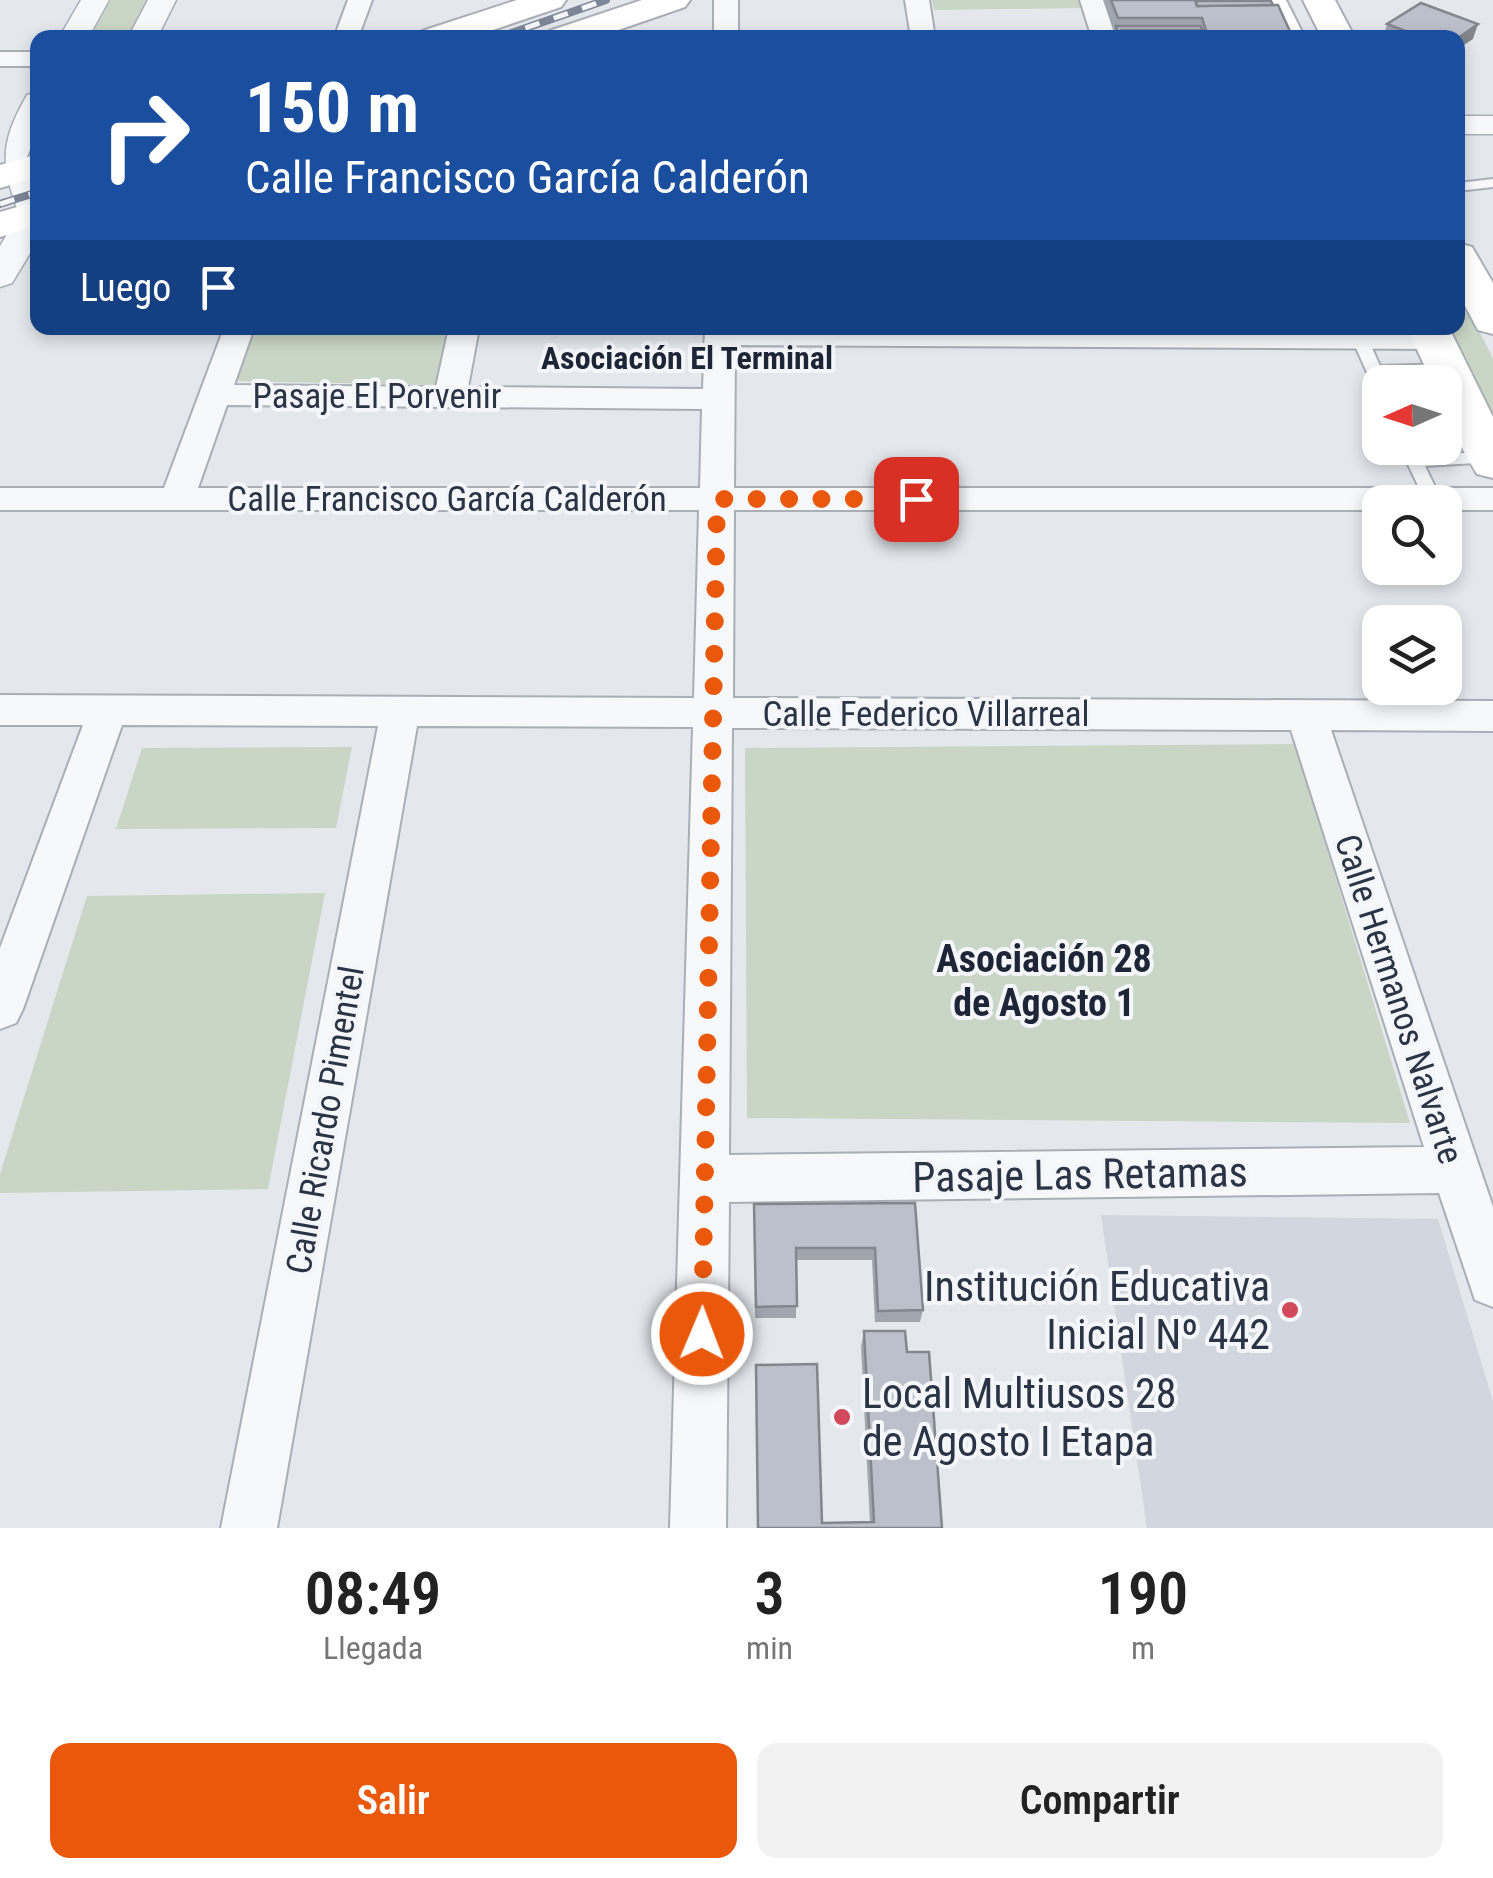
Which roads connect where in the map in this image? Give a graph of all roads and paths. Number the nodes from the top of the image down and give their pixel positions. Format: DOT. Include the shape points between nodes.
graph roads {
  1 [pos="95,0"];
  2 [pos="162,0"];
  3 [pos="360,0"];
  4 [pos="550,0"];
  5 [pos="674,0"];
  6 [pos="726,0"];
  7 [pos="917,0"];
  8 [pos="1092,0"];
  9 [pos="1270,0"];
  10 [pos="1319,0"];
  11 [pos="78,30"];
  12 [pos="146,30"];
  13 [pos="349,30"];
  14 [pos="458,30"];
  15 [pos="585,30"];
  16 [pos="726,30"];
  17 [pos="922,30"];
  18 [pos="1101,30"];
  19 [pos="1284,30"];
  20 [pos="1336,30"];
  21 [pos="0,59"];
  22 [pos="30,59"];
  23 [pos="30,116"];
  24 [pos="1465,125"];
  25 [pos="1492,126"];
  26 [pos="12,170"];
  27 [pos="1493,183"];
  28 [pos="1465,186"];
  29 [pos="27,215"];
  30 [pos="0,276"];
  31 [pos="236,335"];
  32 [pos="463,335"];
  33 [pos="720,335"];
  34 [pos="1250,335"];
  35 [pos="1360,339"];
  36 [pos="1436,345"];
  37 [pos="1371,365"];
  38 [pos="1400,365"];
  39 [pos="214,395"];
  40 [pos="450,397"];
  41 [pos="719,399"];
  42 [pos="1458,465"];
  43 [pos="1492,473"];
  44 [pos="1462,486"];
  45 [pos="1362,498"];
  46 [pos="0,499"];
  47 [pos="177,499"];
  48 [pos="717,499"];
  49 [pos="0,710"];
  50 [pos="108,710"];
  51 [pos="400,712"];
  52 [pos="713,713"];
  53 [pos="1306,716"];
  54 [pos="1493,716"];
  55 [pos="0,1009"];
  56 [pos="1455,1170"];
  57 [pos="704,1179"];
  58 [pos="1493,1282"];
  59 [pos="249,1528"];
  60 [pos="698,1528"];
  1 -- 11 [label="street"];
  2 -- 12 [label="street"];
  3 -- 13 [label="street"];
  4 -- 14 [label="main road"];
  5 -- 15 [label="main road"];
  6 -- 16 [label="street"];
  7 -- 17 [label="street"];
  8 -- 18 [label="street"];
  9 -- 19 [label="main road"];
  10 -- 20 [label="main road"];
  21 -- 22 [label="street"];
  23 -- 26 [label="street" via="10,152"];
  24 -- 25 [label="street"];
  26 -- 29 [label="street"];
  27 -- 28 [label="lane"];
  29 -- 30 [label="street"];
  31 -- 39 [label="street"];
  32 -- 40 [label="street"];
  33 -- 41 [label="street"];
  34 -- 35 [label="street"];
  35 -- 36 [label="street"];
  35 -- 37 [label="lane"];
  36 -- 38 [label="lane"];
  36 -- 43 [label="main road"];
  39 -- 40 [label="street, Pasaje El Porvenir"];
  39 -- 47 [label="street"];
  40 -- 41 [label="street, Pasaje El Porvenir"];
  41 -- 48 [label="street"];
  42 -- 43 [label="lane"];
  43 -- 44 [label="street, Calle Francisco García Calderón"];
  45 -- 48 [label="street, Calle Francisco García Calderón"];
  46 -- 47 [label="street, Calle Francisco García Calderón"];
  47 -- 48 [label="street, Calle Francisco García Calderón"];
  48 -- 52 [label="street"];
  49 -- 50 [label="street, Calle Federico Villarreal"];
  50 -- 51 [label="street, Calle Federico Villarreal"];
  50 -- 55 [label="street"];
  51 -- 52 [label="street, Calle Federico Villarreal"];
  51 -- 59 [label="street, Calle Ricardo Pimentel"];
  52 -- 53 [label="street, Calle Federico Villarreal"];
  52 -- 57 [label="street"];
  53 -- 54 [label="street, Calle Federico Villarreal"];
  53 -- 56 [label="street, Calle Hermanos Nalvarte"];
  56 -- 57 [label="street, Pasaje Las Retamas"];
  56 -- 58 [label="street, Calle Hermanos Nalvarte"];
  57 -- 60 [label="street"];
}
